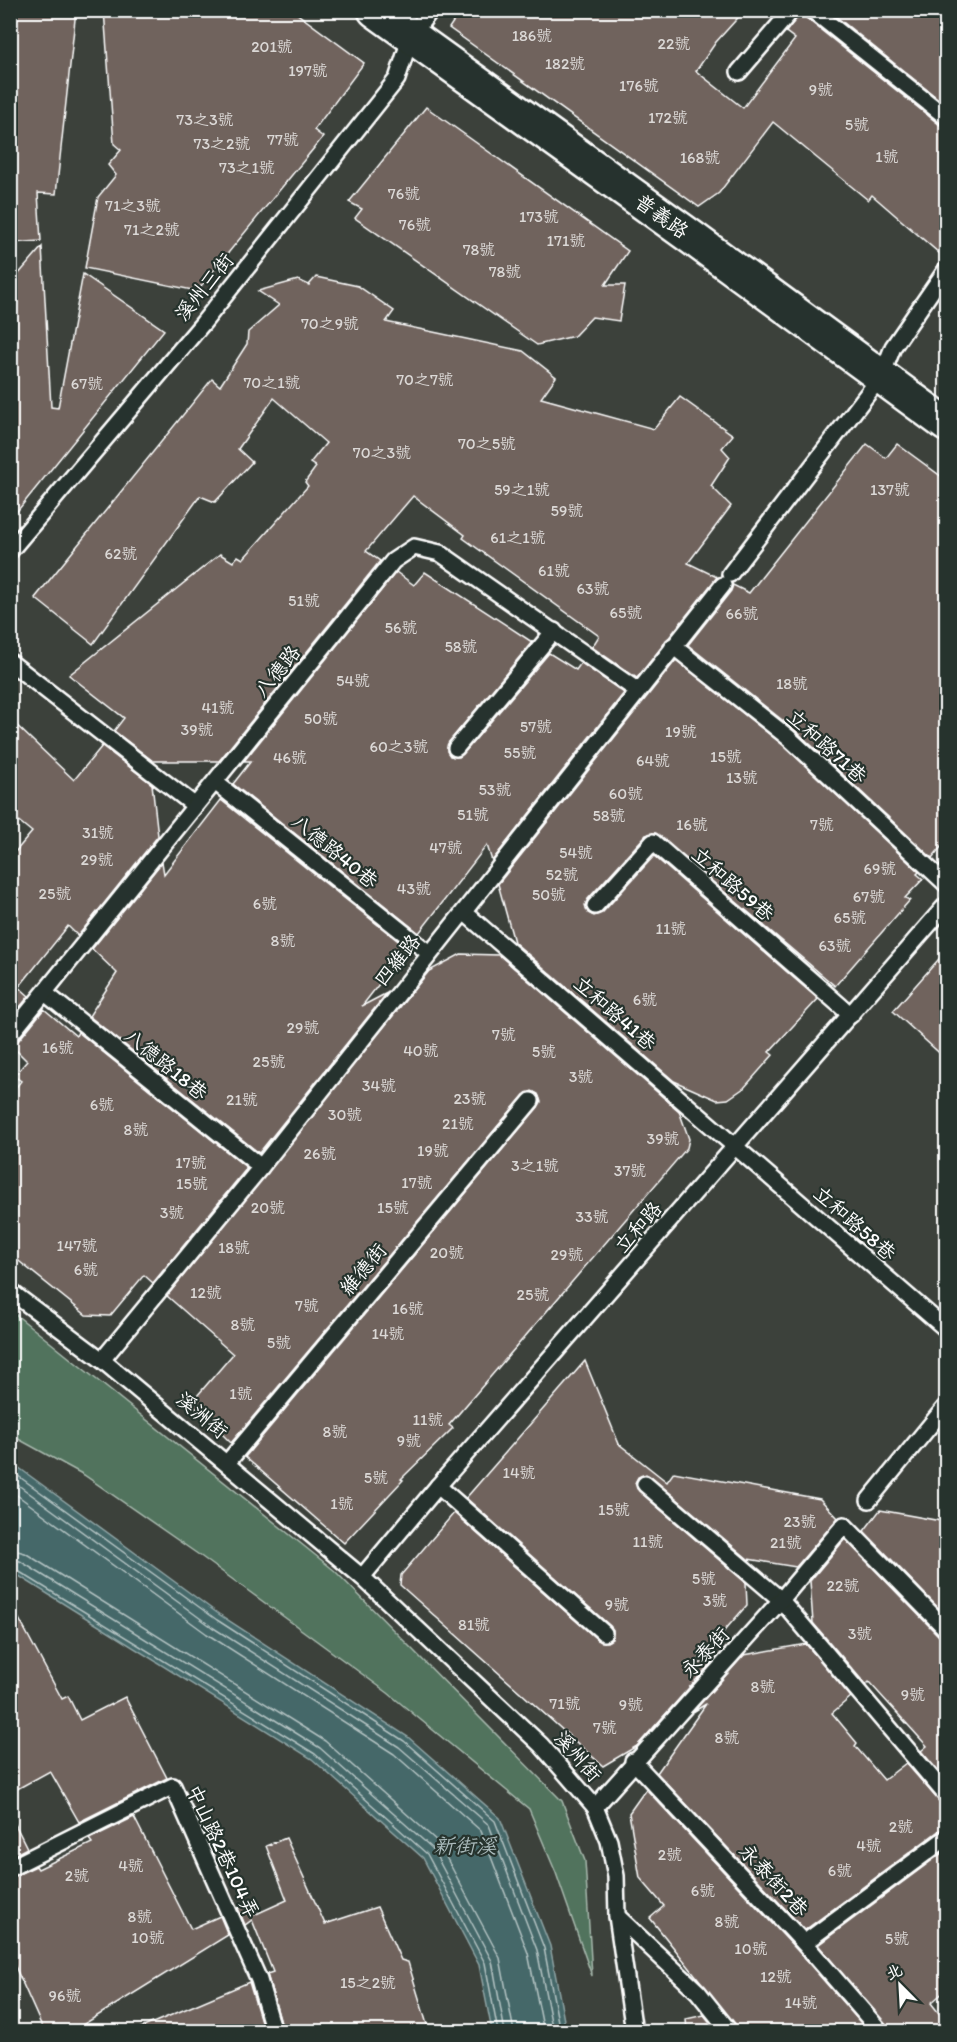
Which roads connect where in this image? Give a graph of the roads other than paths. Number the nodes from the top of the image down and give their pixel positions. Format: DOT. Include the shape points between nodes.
graph roads {
  1 [pos="375,10"];
  2 [pos="431,10"];
  3 [pos="792,10"];
  4 [pos="812,10"];
  5 [pos="411,36"];
  6 [pos="739,72"];
  7 [pos="946,117"];
  8 [pos="946,270"];
  9 [pos="882,375"];
  10 [pos="946,424"];
  11 [pos="10,551"];
  12 [pos="554,631"];
  13 [pos="673,646"];
  14 [pos="10,662"];
  15 [pos="638,691"];
  16 [pos="456,748"];
  17 [pos="215,782"];
  18 [pos="194,805"];
  19 [pos="946,884"];
  20 [pos="946,905"];
  21 [pos="595,906"];
  22 [pos="464,912"];
  23 [pos="429,953"];
  24 [pos="45,993"];
  25 [pos="851,1015"];
  26 [pos="10,1035"];
  27 [pos="531,1101"];
  28 [pos="736,1148"];
  29 [pos="261,1167"];
  30 [pos="10,1291"];
  31 [pos="946,1329"];
  32 [pos="102,1360"];
  33 [pos="946,1406"];
  34 [pos="227,1463"];
  35 [pos="645,1484"];
  36 [pos="438,1486"];
  37 [pos="869,1500"];
  38 [pos="362,1577"];
  39 [pos="781,1600"];
  40 [pos="946,1629"];
  41 [pos="604,1633"];
  42 [pos="633,1761"];
  43 [pos="946,1795"];
  44 [pos="595,1807"];
  45 [pos="946,1838"];
  46 [pos="10,1868"];
  47 [pos="617,1916"];
  48 [pos="804,1943"];
  49 [pos="274,2031"];
  50 [pos="634,2031"];
  51 [pos="730,2031"];
  52 [pos="881,2031"];
  1 -- 5 [label="street, 普義路"];
  2 -- 5 [label="lane, 溪州三街"];
  3 -- 6 [label="lane"];
  4 -- 7 [label="lane"];
  5 -- 9 [label="street, 普義路"];
  5 -- 11 [label="lane, 溪州三街" via="397,79 203,323"];
  8 -- 9 [label="lane, 四維路" via="892,347"];
  9 -- 10 [label="street, 普義路"];
  9 -- 13 [label="lane, 四維路"];
  12 -- 15 [label="lane, 八德路"];
  12 -- 16 [label="lane"];
  12 -- 17 [label="lane, 八德路" via="440,553 414,547 393,561"];
  13 -- 15 [label="lane, 四維路"];
  13 -- 19 [label="lane, 立和路71巷" via="789,738"];
  14 -- 18 [label="lane"];
  15 -- 22 [label="lane, 四維路"];
  17 -- 18 [label="lane, 八德路"];
  17 -- 23 [label="lane, 八德路40巷"];
  18 -- 24 [label="lane, 八德路"];
  20 -- 25 [label="lane, 立和路"];
  21 -- 25 [label="lane, 立和路59巷" via="653,842"];
  22 -- 23 [label="lane, 四維路"];
  22 -- 28 [label="lane, 立和路41巷"];
  23 -- 29 [label="lane, 四維路"];
  24 -- 26 [label="lane, 八德路"];
  24 -- 29 [label="lane, 八德路18巷"];
  25 -- 28 [label="lane, 立和路"];
  27 -- 34 [label="lane, 維德街"];
  28 -- 31 [label="lane, 立和路58巷"];
  28 -- 36 [label="lane, 立和路"];
  29 -- 32 [label="lane, 四維路"];
  30 -- 32 [label="lane, 溪洲街"];
  32 -- 34 [label="lane, 溪洲街"];
  33 -- 37 [label="lane"];
  34 -- 38 [label="lane, 溪洲街"];
  35 -- 39 [label="lane"];
  36 -- 38 [label="lane, 立和路"];
  36 -- 41 [label="lane"];
  38 -- 44 [label="lane, 溪州街" via="541,1745"];
  39 -- 40 [label="lane, 永泰街" via="844,1525"];
  39 -- 42 [label="lane, 永泰街"];
  39 -- 43 [label="lane"];
  42 -- 44 [label="lane, 永泰街"];
  42 -- 48 [label="lane, 永泰街2巷"];
  44 -- 47 [label="lane, 溪州街" via="609,1841"];
  45 -- 48 [label="lane"];
  46 -- 49 [label="lane, 中山路2巷104弄" via="173,1786 259,1980"];
  47 -- 50 [label="lane, 溪州街"];
  47 -- 51 [label="lane" via="698,1992"];
  48 -- 52 [label="lane, 永泰街2巷"];
}
